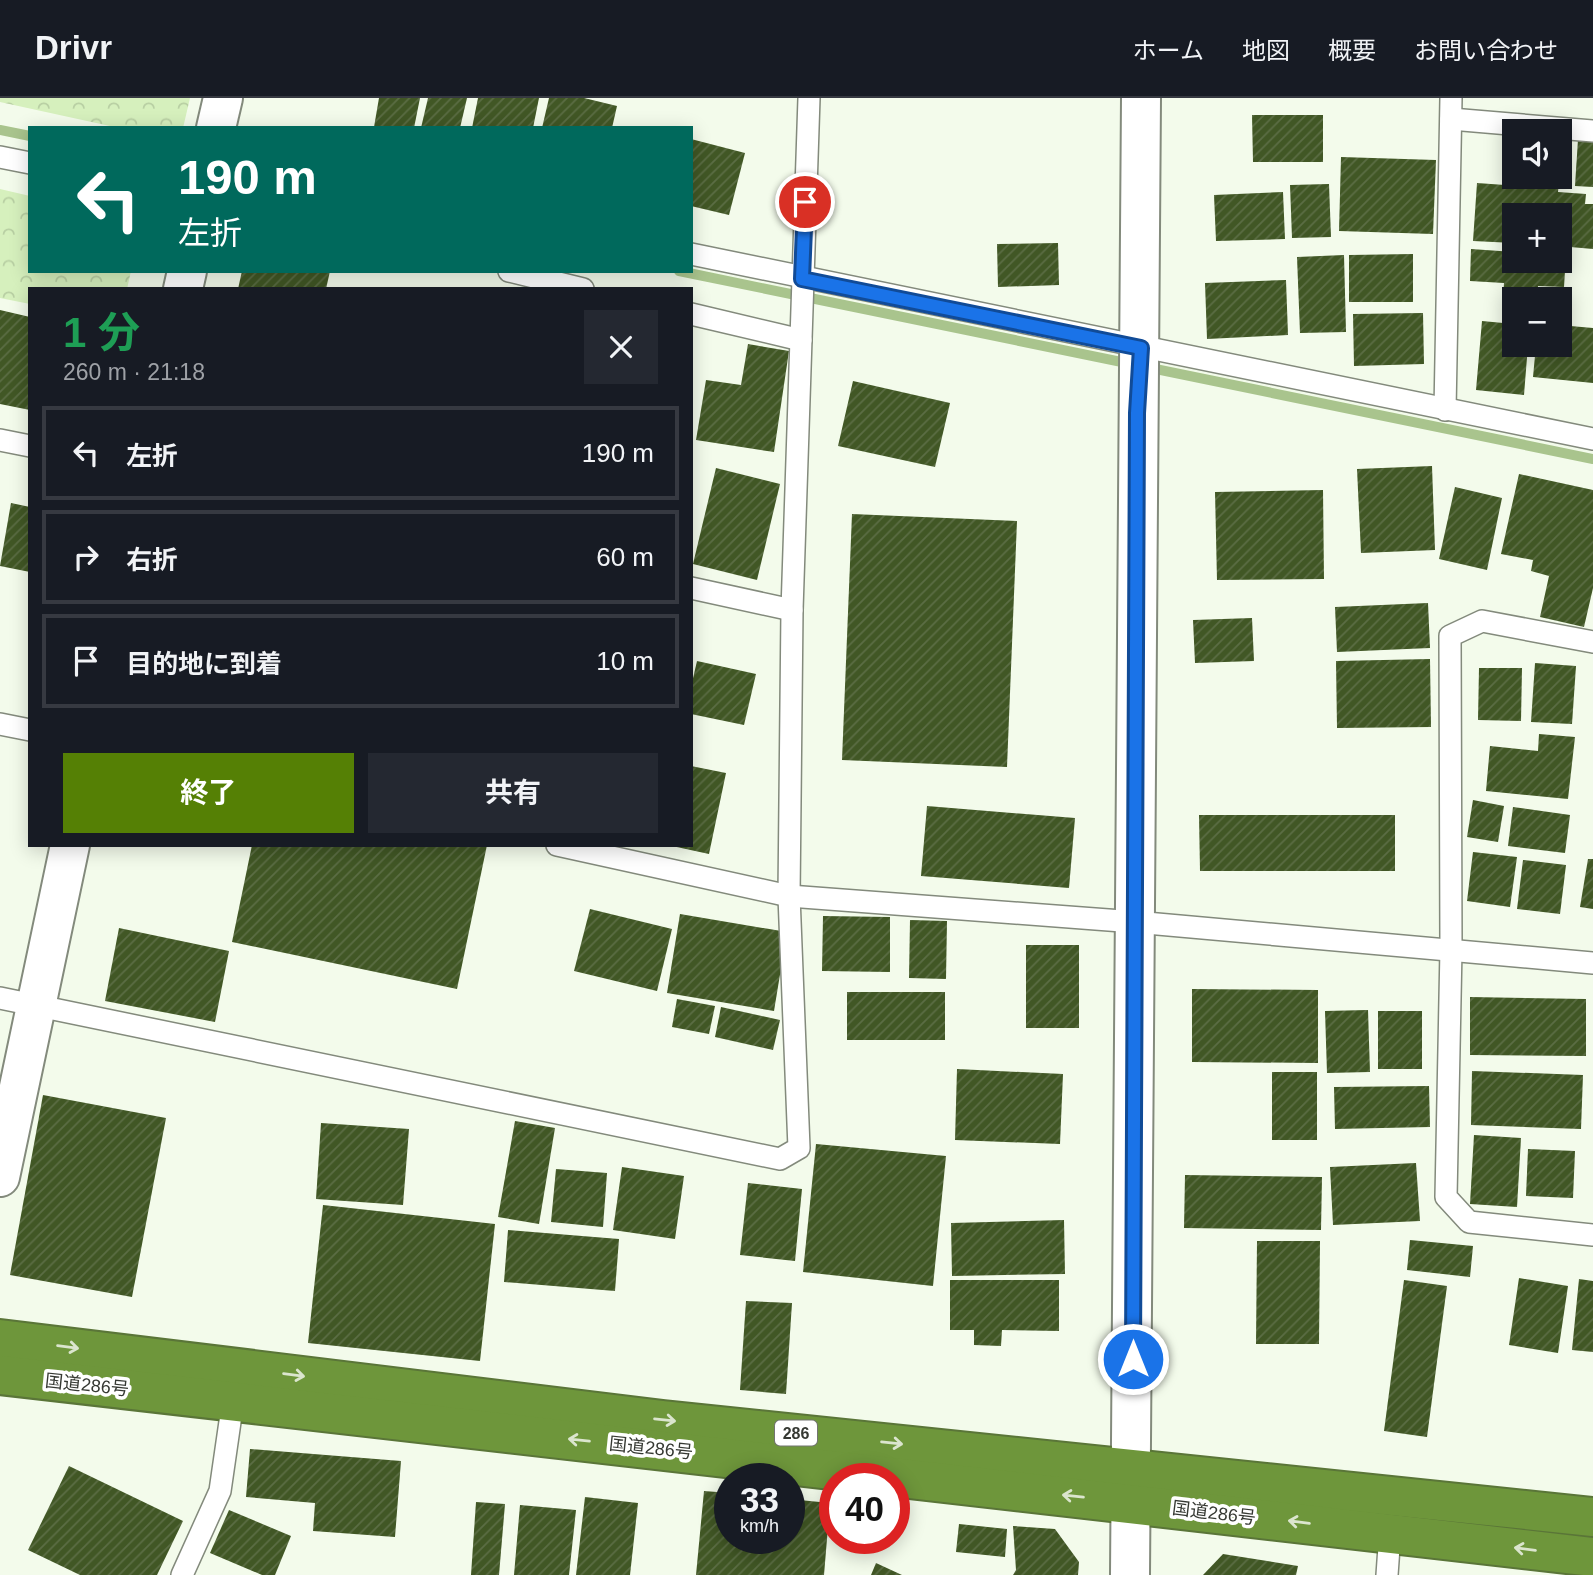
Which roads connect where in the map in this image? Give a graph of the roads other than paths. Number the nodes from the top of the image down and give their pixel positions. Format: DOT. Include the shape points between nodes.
graph roads {
  1 [pos="223,98"];
  2 [pos="809,98"];
  3 [pos="1141,98"];
  4 [pos="1451,108"];
  5 [pos="216,126"];
  6 [pos="1593,131"];
  7 [pos="0,157"];
  8 [pos="28,163"];
  9 [pos="693,254"];
  10 [pos="517,273"];
  11 [pos="802,279"];
  12 [pos="575,287"];
  13 [pos="693,314"];
  14 [pos="801,340"];
  15 [pos="1141,348"];
  16 [pos="1445,410"];
  17 [pos="1593,439"];
  18 [pos="0,440"];
  19 [pos="28,446"];
  20 [pos="693,588"];
  21 [pos="792,610"];
  22 [pos="1593,642"];
  23 [pos="0,724"];
  24 [pos="28,730"];
  25 [pos="71,847"];
  26 [pos="566,847"];
  27 [pos="789,896"];
  28 [pos="1135,922"];
  29 [pos="1451,949"];
  30 [pos="1593,963"];
  31 [pos="0,998"];
  32 [pos="38,1006"];
  33 [pos="0,1177"];
  34 [pos="1593,1235"];
  35 [pos="0,1339"];
  36 [pos="0,1375"];
  37 [pos="233,1401"];
  38 [pos="1131,1486"];
  39 [pos="1593,1517"];
  40 [pos="1390,1533"];
  41 [pos="1593,1557"];
  42 [pos="182,1575"];
  43 [pos="1130,1575"];
  44 [pos="1387,1575"];
  1 -- 5 [label="street"];
  2 -- 11 [label="lane"];
  3 -- 15 [label="street"];
  4 -- 6 [label="lane"];
  4 -- 16 [label="lane"];
  7 -- 8 [label="lane"];
  9 -- 11 [label="lane"];
  10 -- 12 [label="lane"];
  11 -- 14 [label="lane"];
  11 -- 15 [label="lane"];
  13 -- 14 [label="lane"];
  14 -- 21 [label="lane"];
  15 -- 16 [label="lane"];
  15 -- 28 [label="street"];
  16 -- 17 [label="lane"];
  18 -- 19 [label="lane"];
  20 -- 21 [label="lane"];
  21 -- 27 [label="lane"];
  22 -- 29 [label="lane" via="1482,621 1450,636"];
  23 -- 24 [label="lane"];
  25 -- 32 [label="street"];
  26 -- 27 [label="lane"];
  27 -- 28 [label="lane"];
  27 -- 32 [label="lane" via="799,1147 780,1159"];
  28 -- 29 [label="lane"];
  28 -- 38 [label="street"];
  29 -- 30 [label="lane"];
  29 -- 34 [label="lane" via="1446,1197 1469,1222"];
  31 -- 32 [label="lane"];
  32 -- 33 [label="street"];
  35 -- 38 [label="highway, 国道286号 / 286, one-way" via="650,1418"];
  36 -- 37 [label="highway, 国道286号 / 286"];
  38 -- 37 [label="highway, 国道286号 / 286, one-way"];
  37 -- 42 [label="lane" via="219,1491"];
  38 -- 39 [label="highway, 国道286号 / 286"];
  40 -- 38 [label="highway, 国道286号 / 286, one-way"];
  38 -- 43 [label="street"];
  41 -- 40 [label="highway, 国道286号 / 286, one-way"];
  40 -- 44 [label="lane"];
}
